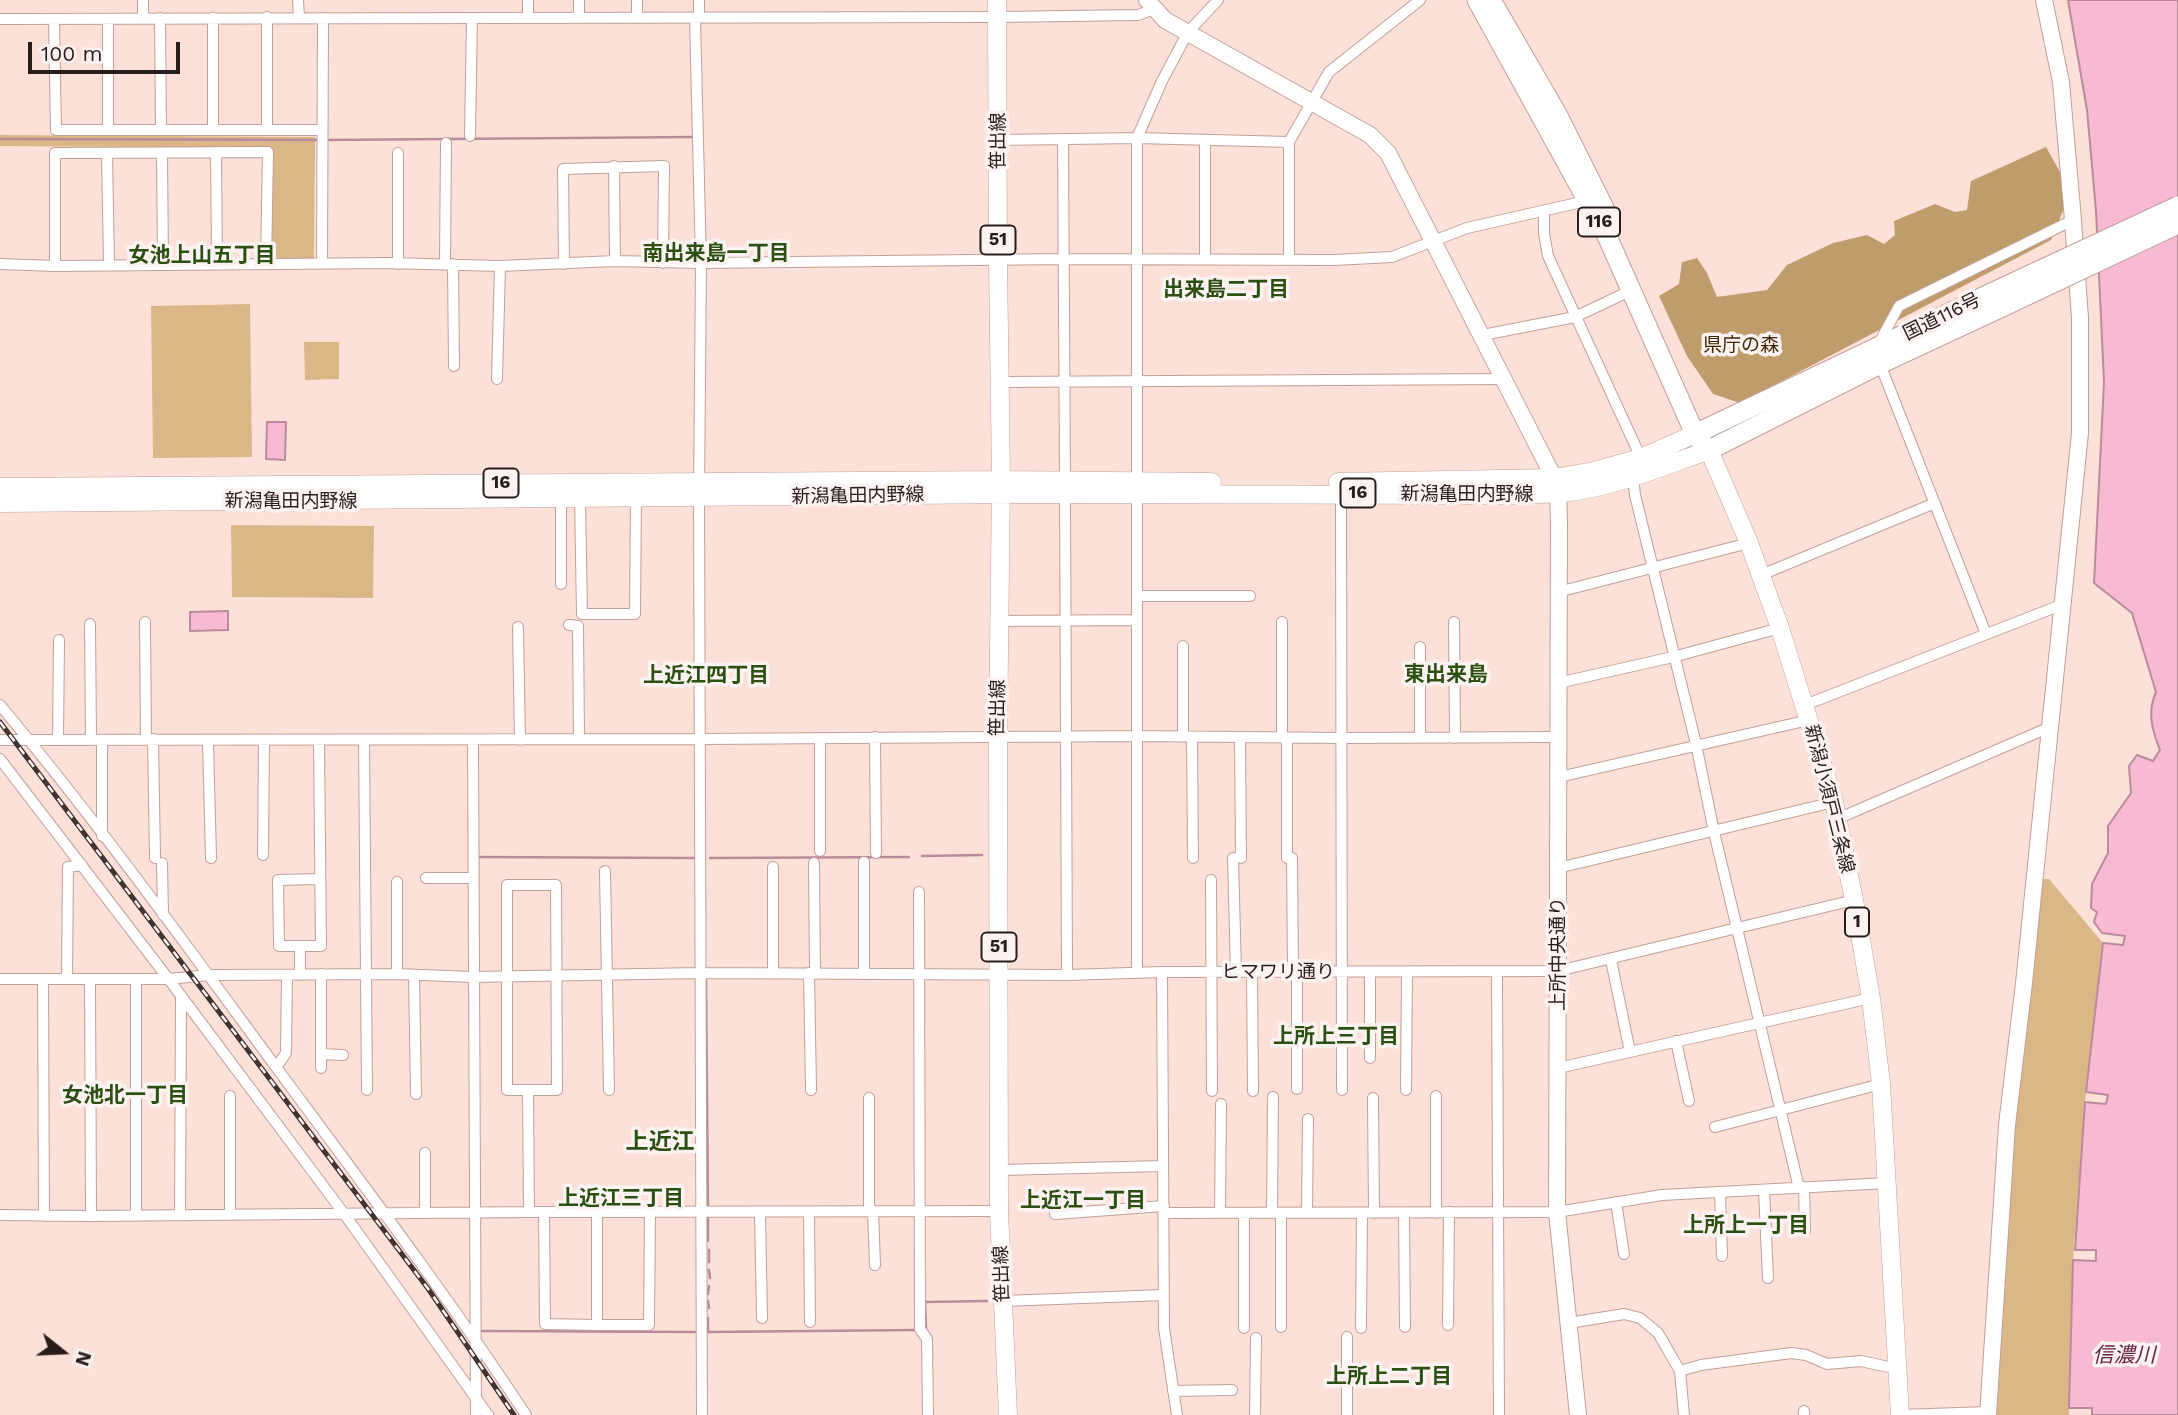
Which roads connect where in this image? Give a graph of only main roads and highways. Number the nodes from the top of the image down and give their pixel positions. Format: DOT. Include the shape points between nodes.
graph roads {
  1 [pos="1476,0"];
  2 [pos="1490,0"];
  3 [pos="998,9"];
  4 [pos="2178,206"];
  5 [pos="2178,224"];
  6 [pos="1993,301"];
  7 [pos="1878,357"];
  8 [pos="1701,432"];
  9 [pos="1709,450"];
  10 [pos="1556,485"];
  11 [pos="0,487"];
  12 [pos="1001,487"];
  13 [pos="1136,488"];
  14 [pos="699,490"];
  15 [pos="0,503"];
  16 [pos="1008,1415"];
  17 [pos="1900,1415"];
  1 -- 8 [label="highway, 116" via="1607,236"];
  2 -- 8 [label="highway, 116" via="1568,136 1655,312"];
  3 -- 12 [label="main road, 笹出線 / 51"];
  4 -- 6 [label="highway, 国道116号, bridge"];
  5 -- 6 [label="highway, 国道116号, bridge"];
  6 -- 7 [label="highway, 国道116号"];
  7 -- 8 [label="highway, 国道116号"];
  7 -- 9 [label="highway, 国道116号"];
  8 -- 9 [label="highway, 116"];
  8 -- 10 [label="main road, 新潟亀田内野線 / 16" via="1641,458"];
  9 -- 10 [label="main road, 新潟亀田内野線 / 16" via="1633,477"];
  9 -- 17 [label="main road, 新潟小須戸三条線 / 1" via="1780,628 1835,811 1854,900 1881,1084"];
  10 -- 13 [label="main road, 新潟亀田内野線 / 16" via="1247,483"];
  10 -- 13 [label="main road, 新潟亀田内野線 / 16" via="1515,495"];
  11 -- 14 [label="main road, 新潟亀田内野線 / 16"];
  12 -- 13 [label="main road, 新潟亀田内野線 / 16"];
  12 -- 14 [label="main road, 新潟亀田内野線 / 16"];
  12 -- 16 [label="main road, 笹出線 / 51" via="999,1211"];
  14 -- 15 [label="main road, 新潟亀田内野線 / 16" via="636,498"];
}
